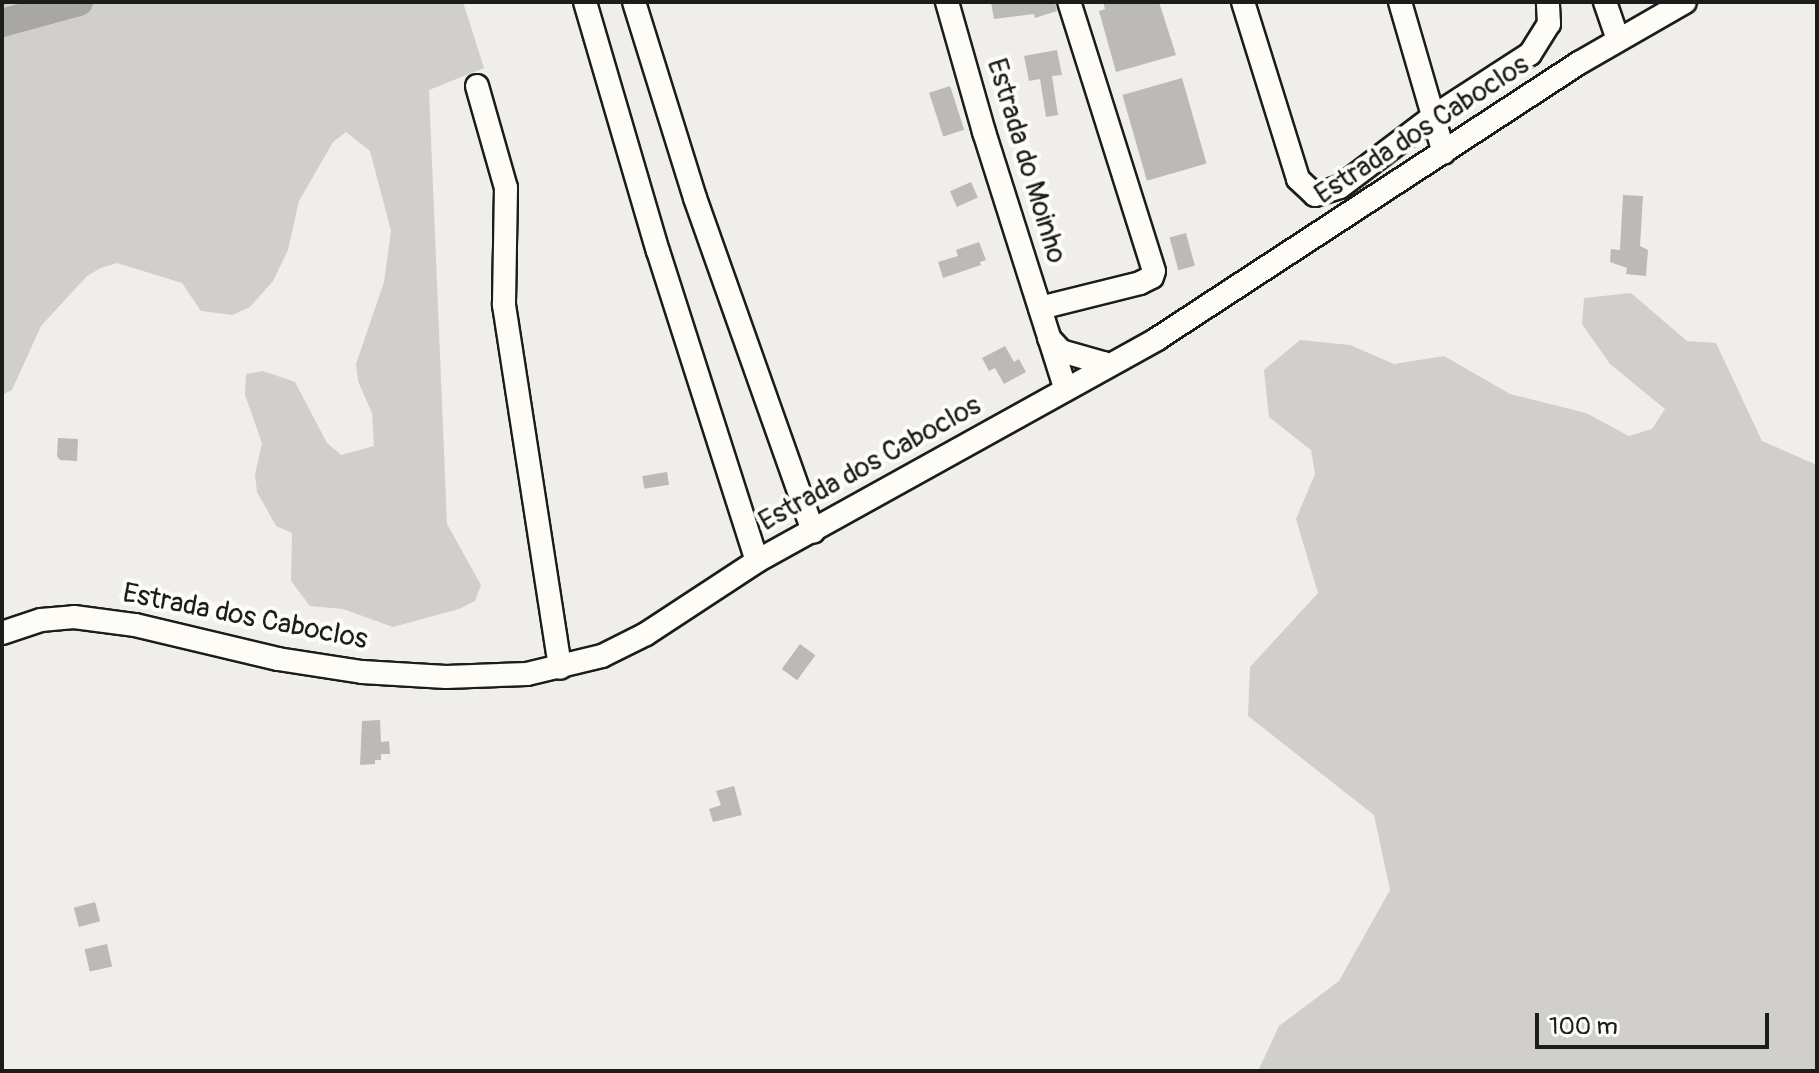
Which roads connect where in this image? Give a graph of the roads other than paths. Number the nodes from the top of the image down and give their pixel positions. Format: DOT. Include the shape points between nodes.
graph roads {
  1 [pos="585,2"];
  2 [pos="634,2"];
  3 [pos="947,2"];
  4 [pos="1069,2"];
  5 [pos="1243,2"];
  6 [pos="1400,2"];
  7 [pos="1548,2"];
  8 [pos="1605,2"];
  9 [pos="1685,2"];
  10 [pos="1618,39"];
  11 [pos="477,86"];
  12 [pos="1434,116"];
  13 [pos="1444,153"];
  14 [pos="1040,308"];
  15 [pos="1049,338"];
  16 [pos="1105,367"];
  17 [pos="1065,388"];
  18 [pos="813,532"];
  19 [pos="757,561"];
  20 [pos="2,633"];
  21 [pos="560,668"];
  1 -- 19 [label="street"];
  2 -- 18 [label="street" via="695,198"];
  3 -- 14 [label="street, Estrada do Moinho"];
  4 -- 14 [label="street" via="1154,271 1140,283"];
  5 -- 12 [label="street" via="1298,179 1306,190 1315,195 1340,187"];
  6 -- 12 [label="street"];
  7 -- 12 [label="street" via="1549,24 1541,43"];
  8 -- 10 [label="street"];
  9 -- 10 [label="street, Estrada dos Caboclos"];
  10 -- 13 [label="street, Estrada dos Caboclos"];
  11 -- 21 [label="street" via="506,188 504,305"];
  12 -- 13 [label="street"];
  13 -- 16 [label="street, Estrada dos Caboclos" via="1157,339"];
  14 -- 15 [label="street, Estrada do Moinho"];
  15 -- 16 [label="street" via="1061,351"];
  15 -- 17 [label="street, Estrada do Moinho"];
  16 -- 17 [label="street, Estrada dos Caboclos"];
  17 -- 18 [label="street, Estrada dos Caboclos"];
  18 -- 19 [label="street, Estrada dos Caboclos"];
  19 -- 21 [label="street, Estrada dos Caboclos" via="646,634 602,656"];
  20 -- 21 [label="street, Estrada dos Caboclos" via="41,620 74,617 362,672 446,677"];
}
